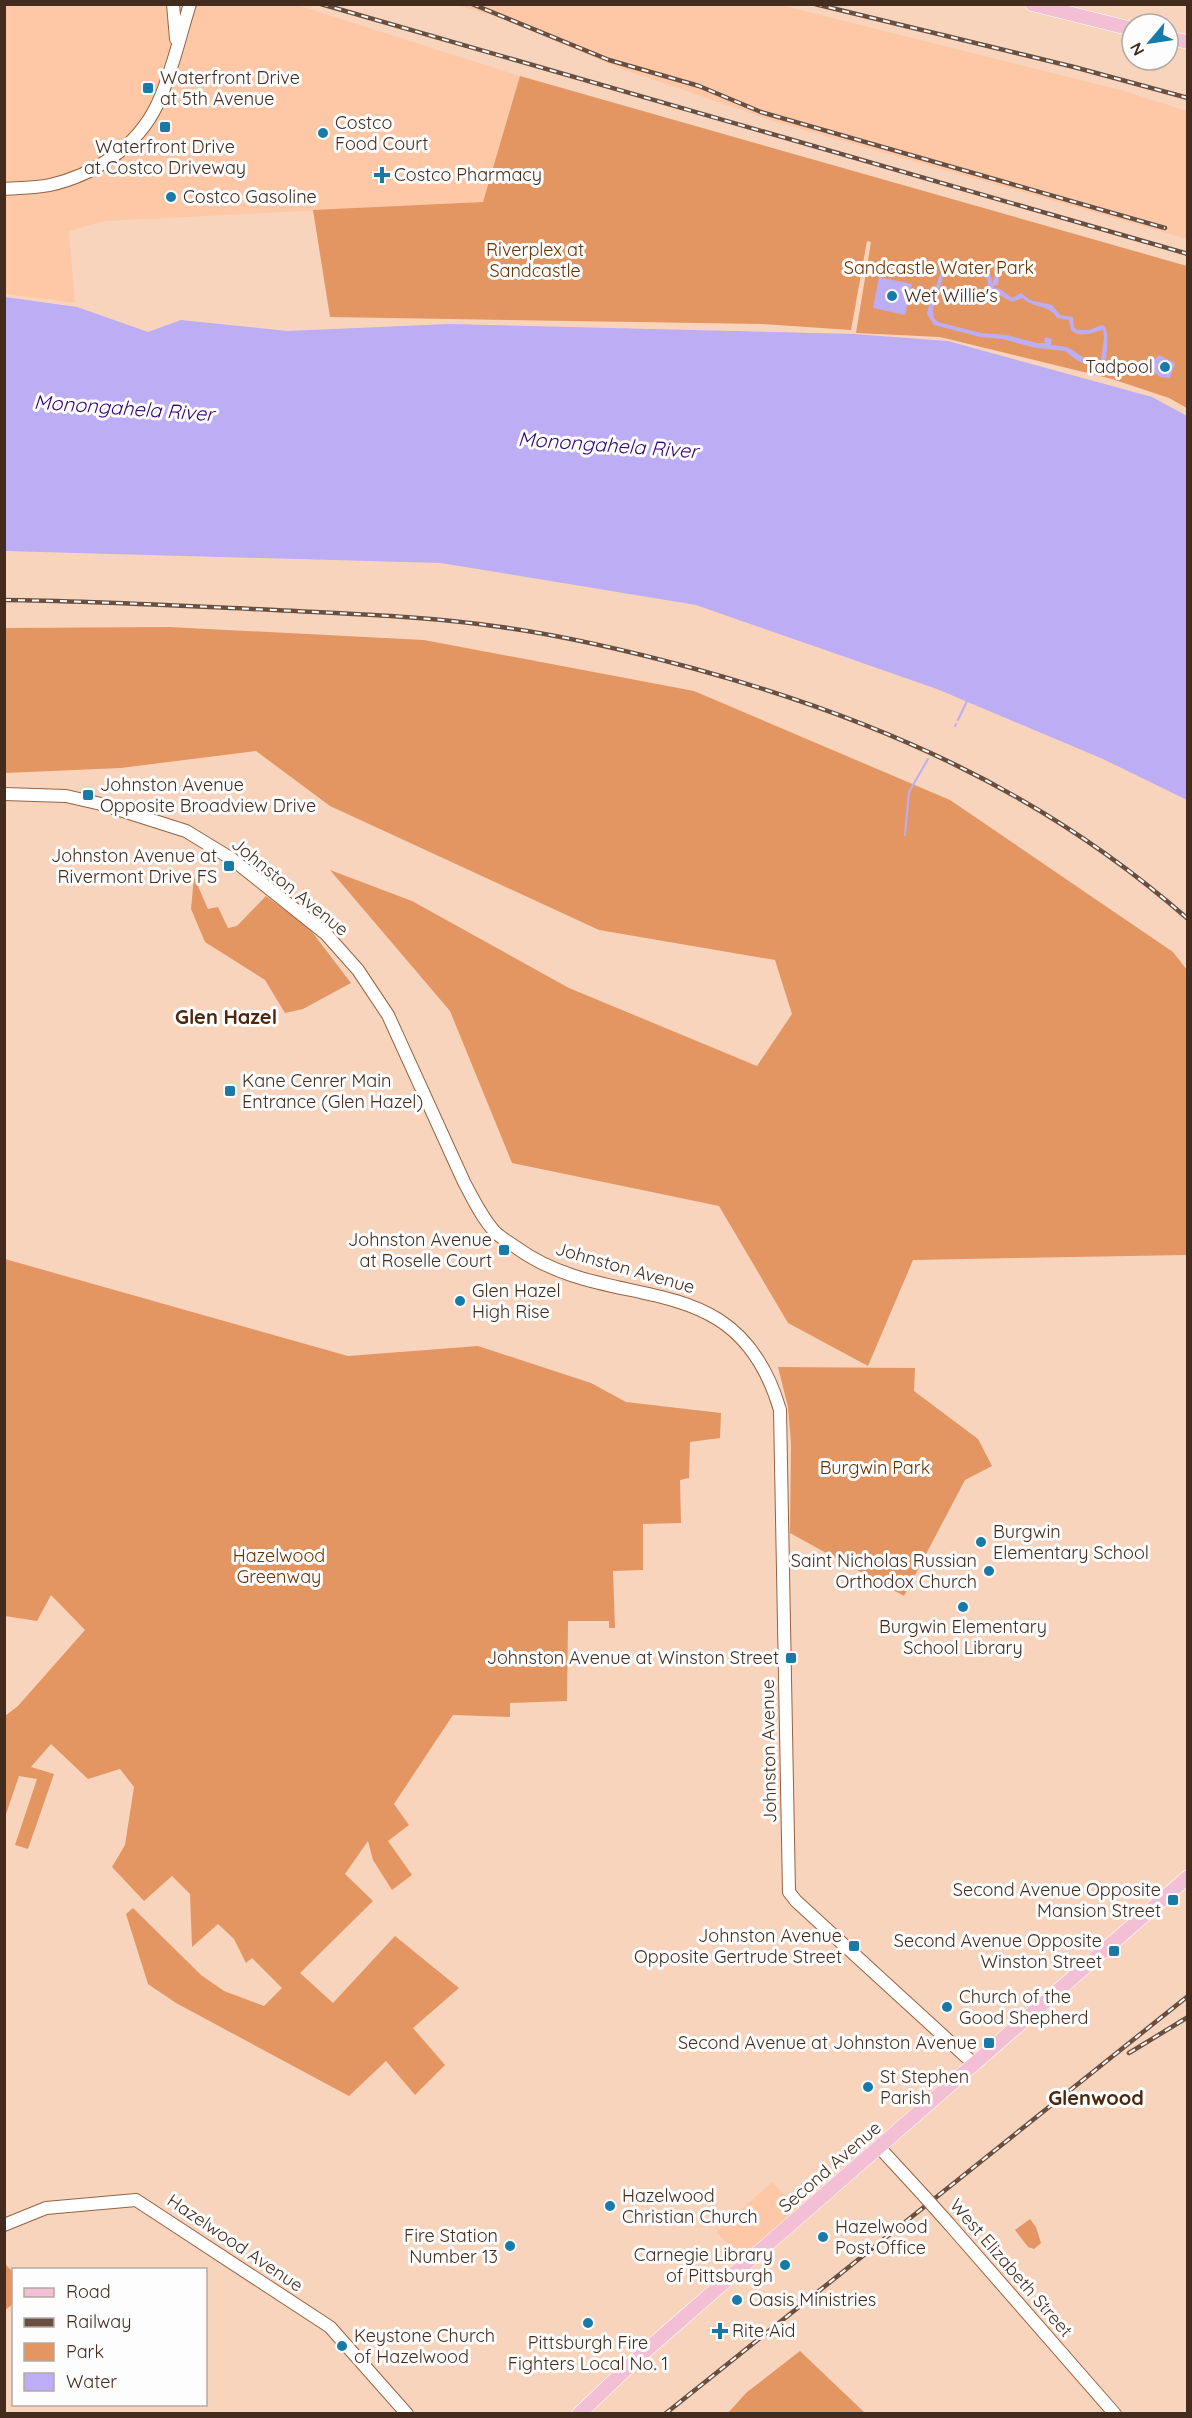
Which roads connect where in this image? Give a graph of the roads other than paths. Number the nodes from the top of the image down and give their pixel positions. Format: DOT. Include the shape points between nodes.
graph roads {
  1 [pos="173,4"];
  2 [pos="190,4"];
  3 [pos="1032,4"];
  4 [pos="1120,25"];
  5 [pos="176,48"];
  6 [pos="4,189"];
  7 [pos="4,794"];
  8 [pos="1188,1878"];
  9 [pos="974,2064"];
  10 [pos="879,2147"];
  11 [pos="4,2226"];
  12 [pos="407,2414"];
  13 [pos="579,2414"];
  14 [pos="1115,2414"];
  1 -- 5 [label="street"];
  2 -- 5 [label="street"];
  3 -- 4 [label="main road"];
  5 -- 6 [label="street" via="158,104 122,151 71,179"];
  7 -- 9 [label="street, Johnston Avenue" via="66,796 101,804 186,831 232,860 326,934 358,970 388,1014 464,1182 495,1233 531,1258 565,1273 690,1304 719,1320 747,1345 763,1366 780,1410 789,1892"];
  8 -- 9 [label="main road, Second Avenue"];
  9 -- 10 [label="main road, Second Avenue"];
  10 -- 13 [label="main road, Second Avenue"];
  10 -- 14 [label="street, West Elizabeth Street, bridge"];
  11 -- 12 [label="street, Hazelwood Avenue" via="46,2208 136,2200 330,2327"];
}
